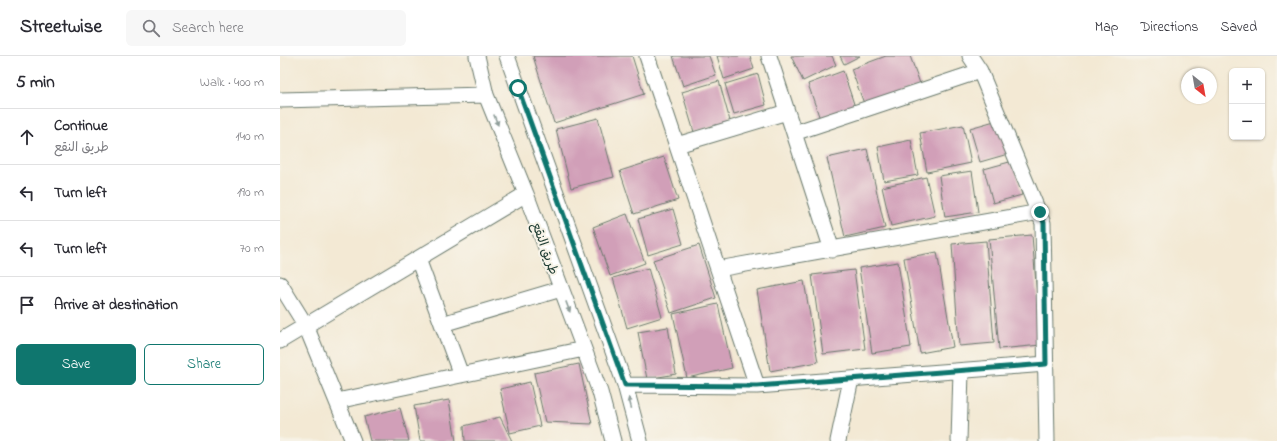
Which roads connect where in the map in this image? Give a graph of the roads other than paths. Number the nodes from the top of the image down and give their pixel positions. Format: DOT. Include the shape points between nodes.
graph roads {
  1 [pos="477,56"];
  2 [pos="507,56"];
  3 [pos="647,56"];
  4 [pos="769,56"];
  5 [pos="970,56"];
  6 [pos="980,71"];
  7 [pos="486,95"];
  8 [pos="280,100"];
  9 [pos="787,112"];
  10 [pos="794,133"];
  11 [pos="677,145"];
  12 [pos="526,194"];
  13 [pos="1040,212"];
  14 [pos="832,250"];
  15 [pos="418,258"];
  16 [pos="718,269"];
  17 [pos="280,284"];
  18 [pos="561,289"];
  19 [pos="442,324"];
  20 [pos="306,326"];
  21 [pos="280,341"];
  22 [pos="584,349"];
  23 [pos="1046,364"];
  24 [pos="961,371"];
  25 [pos="461,375"];
  26 [pos="851,379"];
  27 [pos="625,385"];
  28 [pos="757,386"];
  29 [pos="337,401"];
  30 [pos="354,441"];
  31 [pos="613,441"];
  32 [pos="640,441"];
  33 [pos="838,441"];
  34 [pos="959,441"];
  35 [pos="1047,441"];
  1 -- 7 [label="street, طريق النقع"];
  2 -- 27 [label="street"];
  3 -- 11 [label="street"];
  4 -- 9 [label="street"];
  5 -- 6 [label="street"];
  6 -- 10 [label="street"];
  6 -- 13 [label="street"];
  7 -- 8 [label="street"];
  7 -- 12 [label="street, طريق النقع, one-way"];
  9 -- 10 [label="street"];
  9 -- 11 [label="street"];
  10 -- 14 [label="street"];
  11 -- 16 [label="street"];
  12 -- 15 [label="street"];
  12 -- 18 [label="street, طريق النقع"];
  13 -- 14 [label="street"];
  13 -- 23 [label="street" via="1044,223"];
  14 -- 16 [label="street"];
  15 -- 19 [label="street"];
  15 -- 20 [label="street"];
  16 -- 28 [label="street"];
  17 -- 20 [label="street"];
  18 -- 19 [label="street"];
  18 -- 22 [label="street, طريق النقع, one-way"];
  19 -- 25 [label="street"];
  20 -- 21 [label="street"];
  20 -- 29 [label="street"];
  22 -- 25 [label="street"];
  22 -- 31 [label="street, طريق النقع" via="600,392"];
  23 -- 24 [label="street"];
  23 -- 35 [label="street"];
  24 -- 26 [label="street"];
  24 -- 34 [label="street"];
  25 -- 29 [label="street"];
  26 -- 28 [label="street"];
  26 -- 33 [label="street"];
  27 -- 28 [label="street"];
  32 -- 27 [label="street, one-way"];
  29 -- 30 [label="street"];
}
